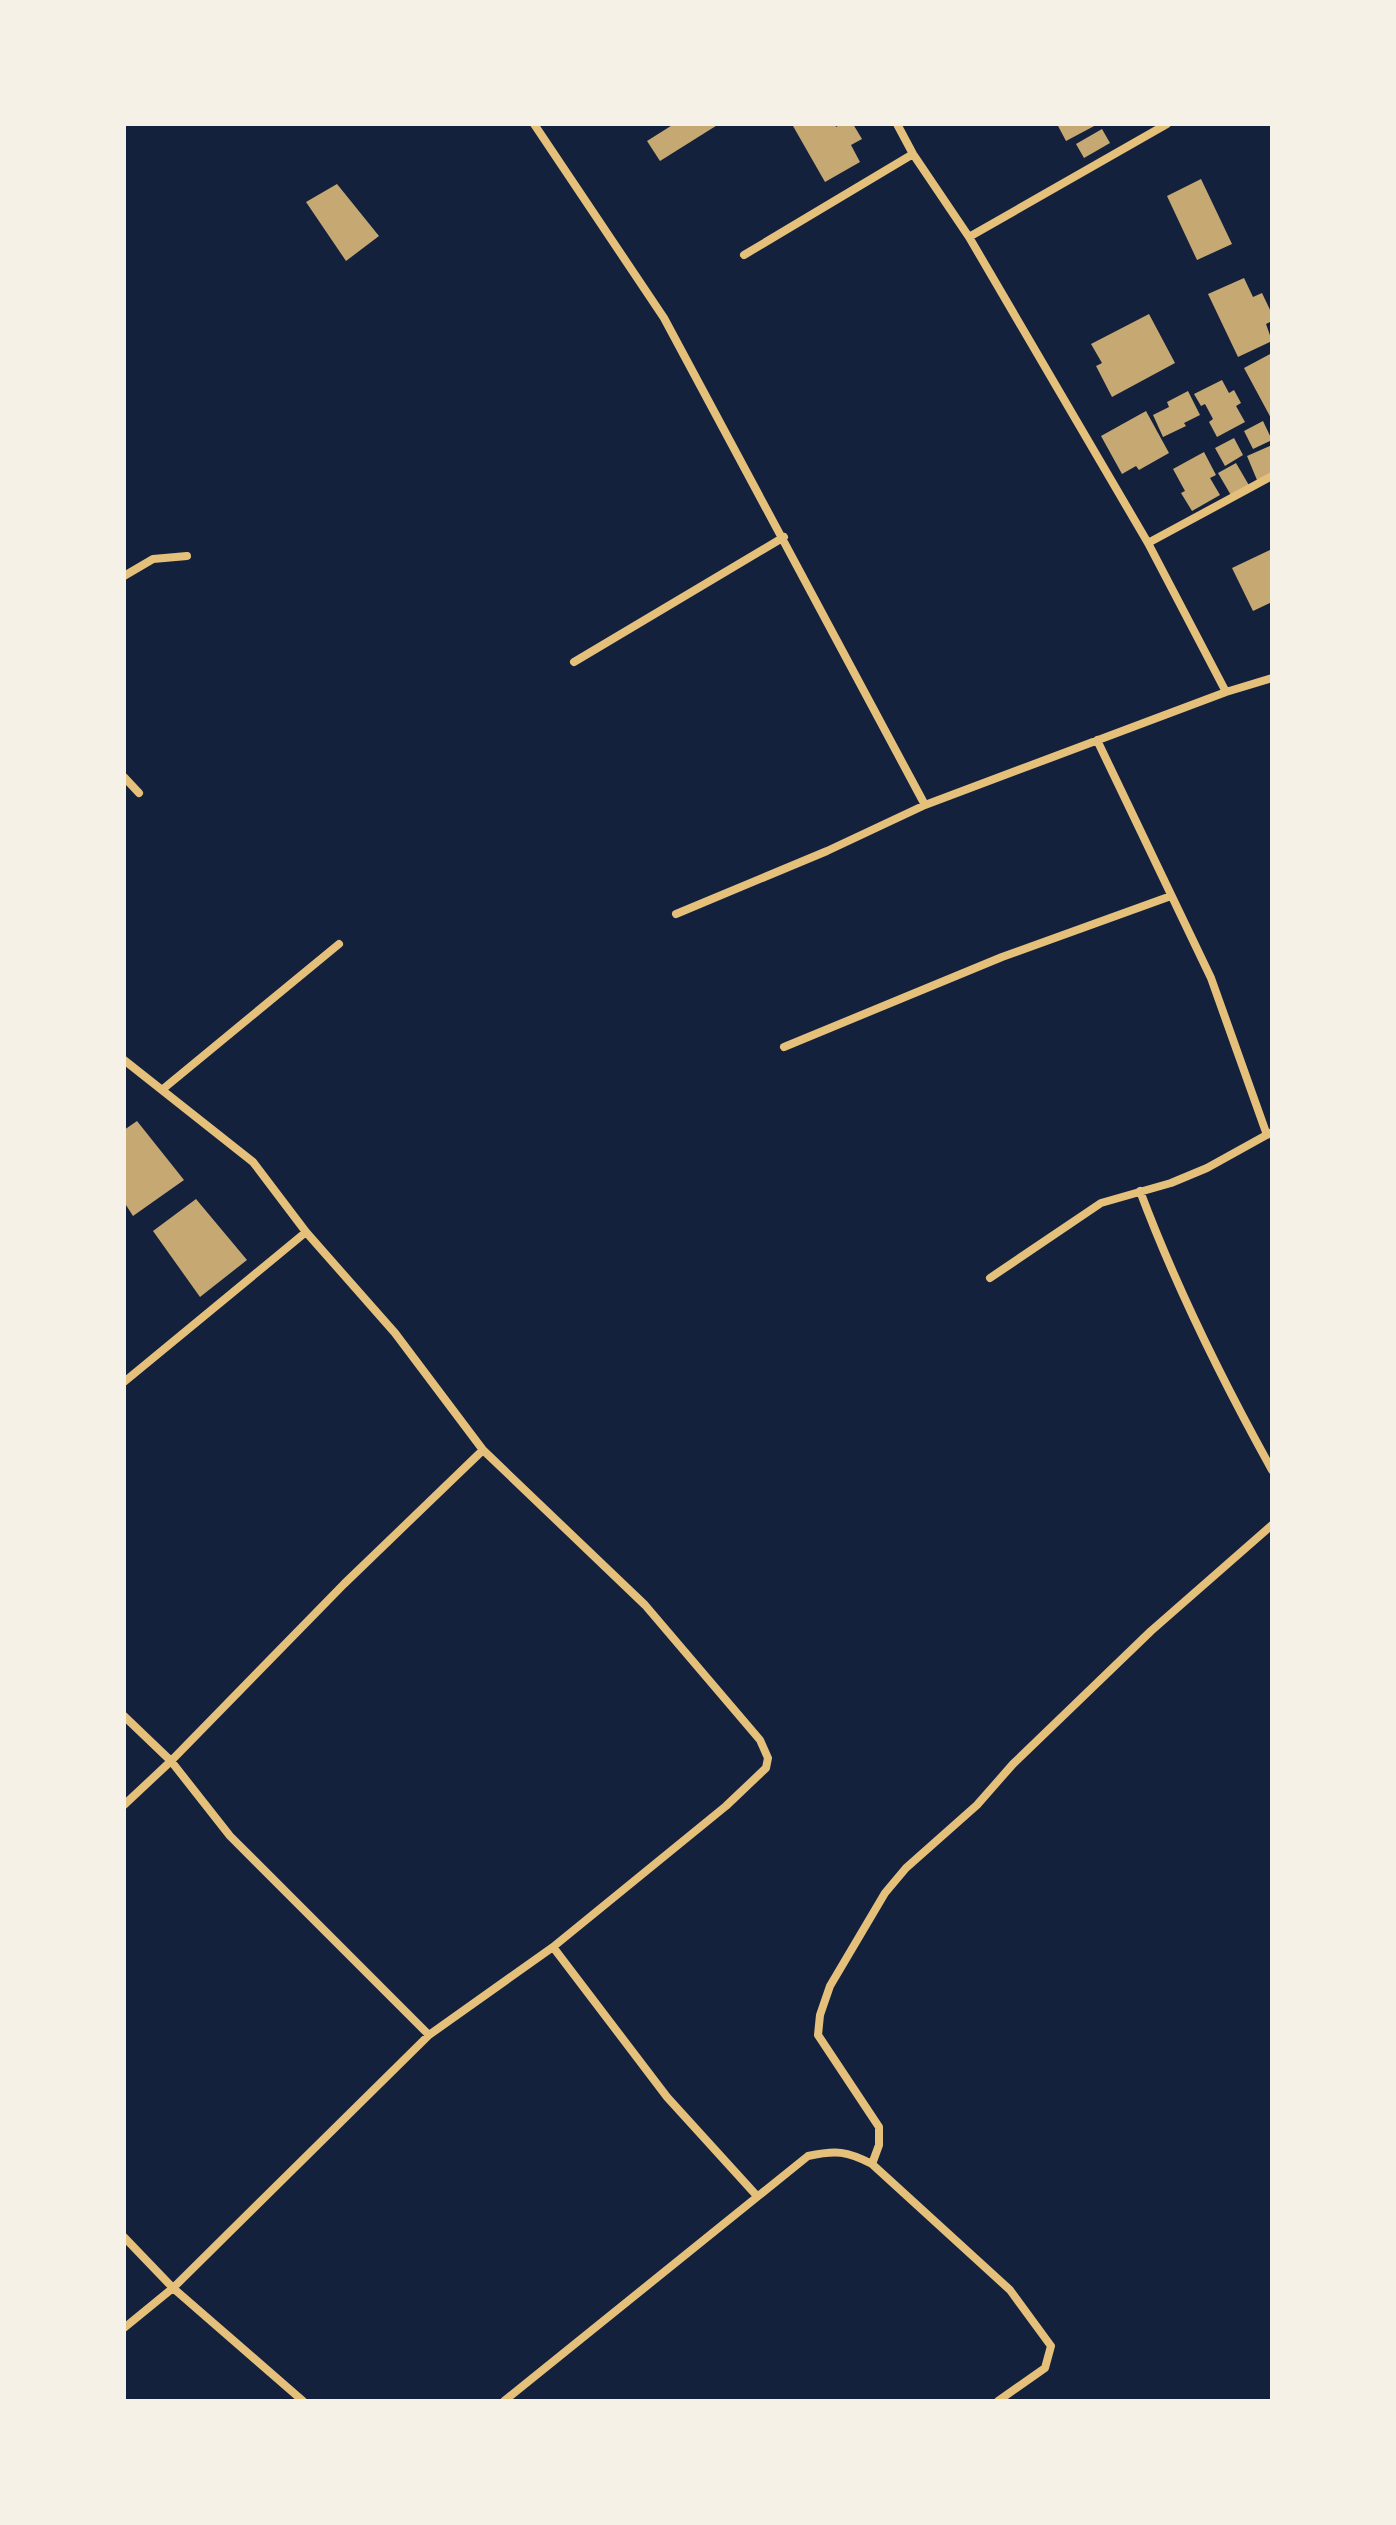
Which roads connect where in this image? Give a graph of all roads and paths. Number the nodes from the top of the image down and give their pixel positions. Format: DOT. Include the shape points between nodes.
graph roads {
  1 [pos="534,124"];
  2 [pos="897,124"];
  3 [pos="1167,124"];
  4 [pos="913,154"];
  5 [pos="969,237"];
  6 [pos="744,255"];
  7 [pos="1272,476"];
  8 [pos="784,537"];
  9 [pos="1148,543"];
  10 [pos="187,556"];
  11 [pos="124,576"];
  12 [pos="574,662"];
  13 [pos="1272,678"];
  14 [pos="1226,692"];
  15 [pos="1097,740"];
  16 [pos="124,777"];
  17 [pos="139,793"];
  18 [pos="925,805"];
  19 [pos="1171,896"];
  20 [pos="676,914"];
  21 [pos="339,944"];
  22 [pos="784,1047"];
  23 [pos="124,1060"];
  24 [pos="163,1089"];
  25 [pos="1270,1133"];
  26 [pos="1140,1191"];
  27 [pos="306,1232"];
  28 [pos="990,1278"];
  29 [pos="124,1382"];
  30 [pos="483,1450"];
  31 [pos="1272,1470"];
  32 [pos="1272,1525"];
  33 [pos="124,1716"];
  34 [pos="171,1761"];
  35 [pos="124,1805"];
  36 [pos="553,1947"];
  37 [pos="429,2035"];
  38 [pos="872,2164"];
  39 [pos="757,2196"];
  40 [pos="124,2237"];
  41 [pos="173,2288"];
  42 [pos="124,2328"];
  43 [pos="303,2401"];
  44 [pos="504,2401"];
  45 [pos="998,2401"];
  1 -- 8 [label="street" via="664,318"];
  2 -- 4 [label="street"];
  3 -- 5 [label="street"];
  4 -- 5 [label="street"];
  4 -- 6 [label="street"];
  5 -- 9 [label="street"];
  7 -- 9 [label="street"];
  8 -- 12 [label="street"];
  8 -- 18 [label="street"];
  9 -- 14 [label="street"];
  10 -- 11 [label="street" via="153,559"];
  13 -- 14 [label="street"];
  14 -- 15 [label="street"];
  15 -- 18 [label="street"];
  15 -- 19 [label="street"];
  16 -- 17 [label="street"];
  18 -- 20 [label="street"];
  19 -- 22 [label="street" via="1002,957"];
  19 -- 25 [label="street" via="1211,978"];
  21 -- 24 [label="street"];
  23 -- 24 [label="street"];
  24 -- 27 [label="street" via="253,1162"];
  25 -- 26 [label="street" via="1207,1168"];
  26 -- 28 [label="street" via="1101,1203"];
  26 -- 31 [label="street" via="1209,1348"];
  27 -- 29 [label="street"];
  27 -- 30 [label="street" via="395,1333"];
  30 -- 34 [label="street"];
  30 -- 36 [label="street" via="645,1605 760,1740 768,1758 766,1768 726,1806"];
  32 -- 38 [label="street" via="1125,1657 885,1893 830,1986 818,2035 879,2127"];
  33 -- 34 [label="street"];
  34 -- 35 [label="street"];
  34 -- 37 [label="street" via="230,1836"];
  36 -- 37 [label="street"];
  36 -- 39 [label="street" via="667,2097"];
  37 -- 41 [label="street"];
  38 -- 39 [label="street" via="851,2153 808,2156"];
  38 -- 45 [label="street" via="1010,2290 1051,2346 1045,2368"];
  39 -- 44 [label="street"];
  40 -- 41 [label="street"];
  41 -- 42 [label="street"];
  41 -- 43 [label="street"];
}
